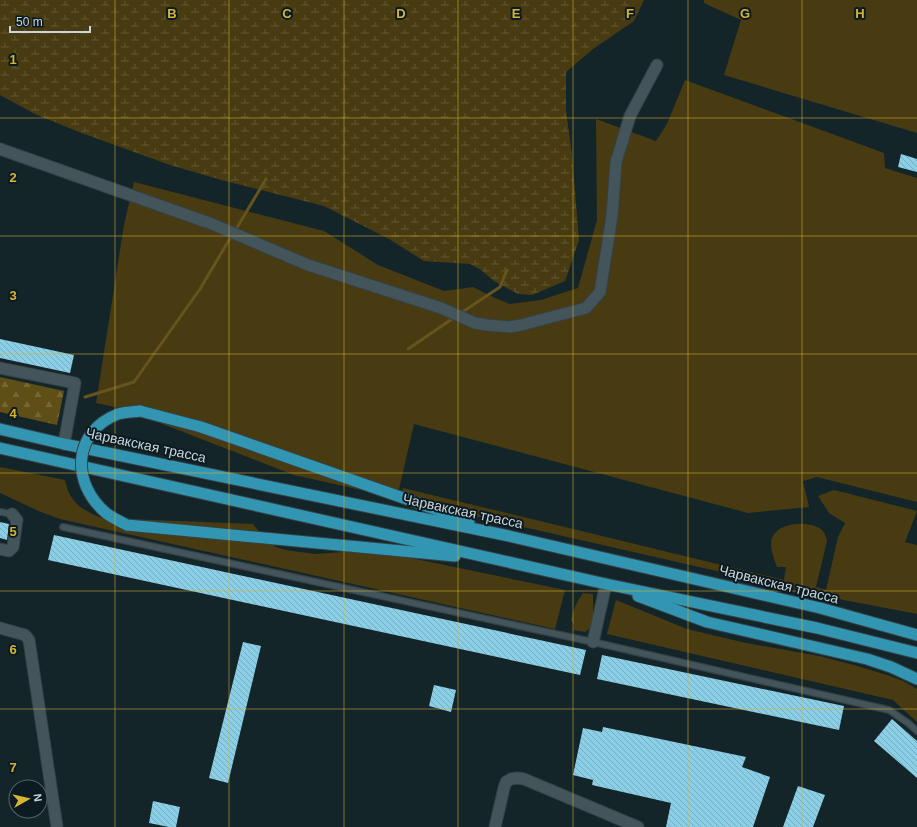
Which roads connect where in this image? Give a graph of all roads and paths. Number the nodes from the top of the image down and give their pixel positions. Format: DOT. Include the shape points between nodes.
graph roads {
  1 [pos="657,65"];
  2 [pos="0,149"];
  3 [pos="0,368"];
  4 [pos="0,429"];
  5 [pos="64,444"];
  6 [pos="0,448"];
  7 [pos="0,512"];
  8 [pos="12,514"];
  9 [pos="63,527"];
  10 [pos="509,536"];
  11 [pos="0,550"];
  12 [pos="504,560"];
  13 [pos="606,584"];
  14 [pos="0,628"];
  15 [pos="917,636"];
  16 [pos="593,642"];
  17 [pos="917,653"];
  18 [pos="917,679"];
  19 [pos="917,731"];
  20 [pos="57,827"];
  21 [pos="495,827"];
  22 [pos="638,827"];
  1 -- 2 [label="street" via="630,116 616,162 612,216 600,292 586,308 510,327 475,323 442,308 308,265 212,224"];
  3 -- 5 [label="street" via="75,384"];
  4 -- 5 [label="highway, Чарвакская трасса"];
  5 -- 10 [label="highway, Чарвакская трасса"];
  6 -- 12 [label="highway"];
  7 -- 8 [label="lane"];
  8 -- 11 [label="street" via="17,520 12,547 9,550"];
  9 -- 16 [label="lane"];
  10 -- 12 [label="highway, bridge" via="201,428 140,411 119,414 97,428 85,444 82,458 83,479 95,502 107,514 127,525"];
  10 -- 15 [label="highway, Чарвакская трасса" via="820,608"];
  12 -- 13 [label="highway"];
  13 -- 16 [label="street"];
  13 -- 17 [label="highway" via="817,628"];
  13 -- 18 [label="highway" via="707,622 867,659"];
  14 -- 20 [label="street" via="25,635 29,640"];
  16 -- 19 [label="lane" via="889,710"];
  21 -- 22 [label="street" via="506,782 517,778"];
}
